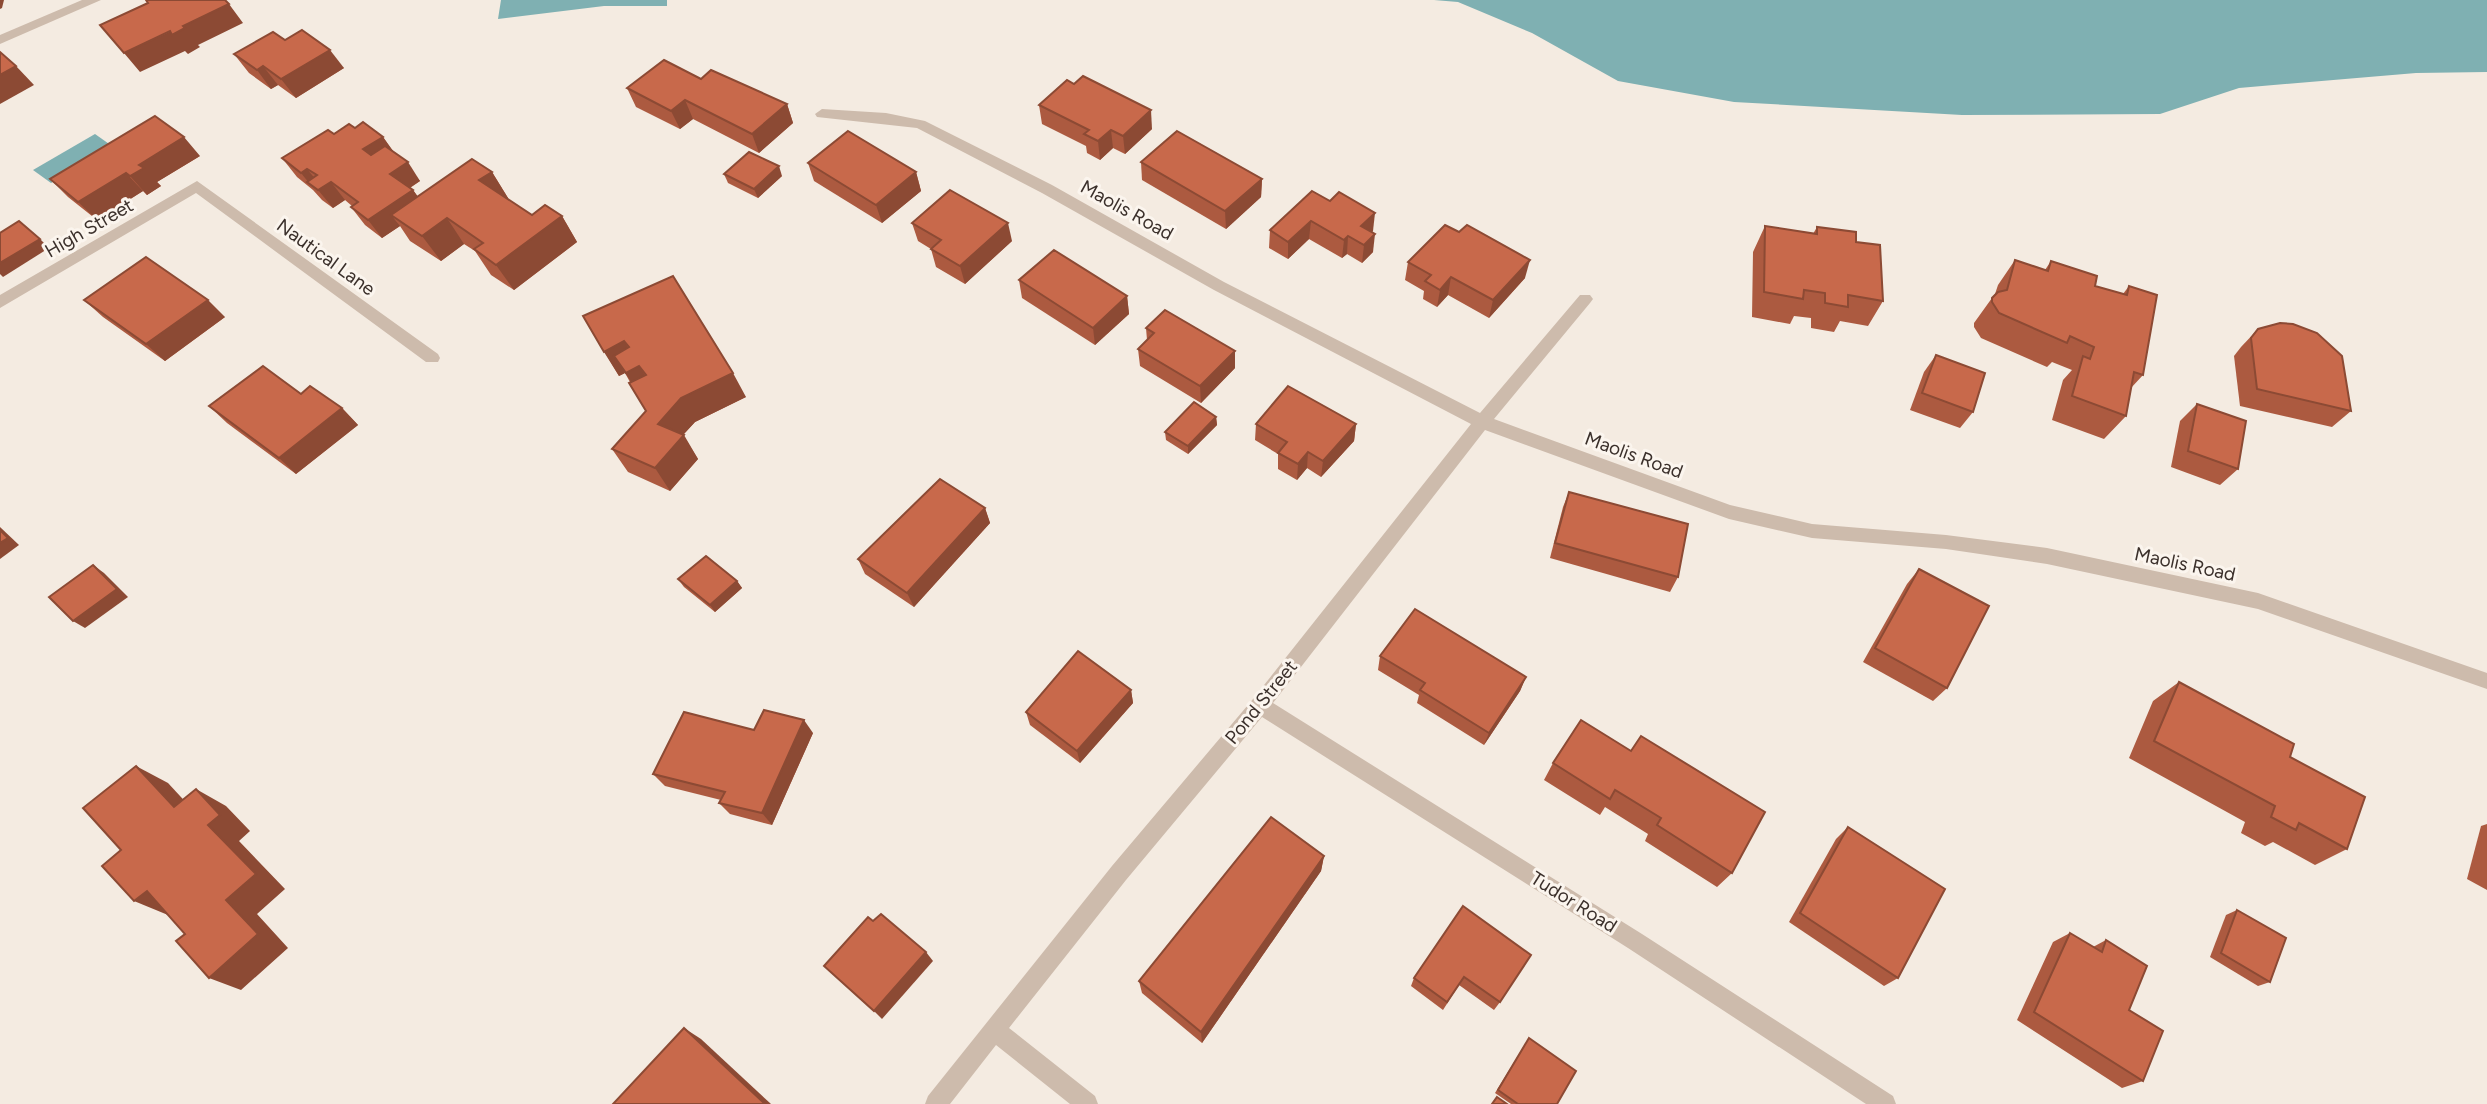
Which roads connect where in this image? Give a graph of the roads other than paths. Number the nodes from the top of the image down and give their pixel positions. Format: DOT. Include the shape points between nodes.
graph roads {
  1 [pos="94,0"];
  2 [pos="0,40"];
  3 [pos="822,114"];
  4 [pos="197,186"];
  5 [pos="1586,299"];
  6 [pos="0,302"];
  7 [pos="432,358"];
  8 [pos="1482,422"];
  9 [pos="2487,681"];
  10 [pos="1260,705"];
  11 [pos="996,1031"];
  12 [pos="936,1104"];
  13 [pos="1087,1104"];
  14 [pos="1885,1104"];
  1 -- 2 [label="street"];
  3 -- 8 [label="street, Maolis Road" via="920,124"];
  4 -- 6 [label="street, High Street"];
  4 -- 7 [label="street, Nautical Lane"];
  5 -- 8 [label="street, Pond Street"];
  8 -- 9 [label="street, Maolis Road" via="1729,512 1812,531 2047,556 2258,601"];
  8 -- 10 [label="street, Pond Street"];
  10 -- 11 [label="street, Pond Street" via="1119,873"];
  10 -- 14 [label="street, Tudor Road"];
  11 -- 12 [label="street, Pond Street"];
  11 -- 13 [label="street"];
}
